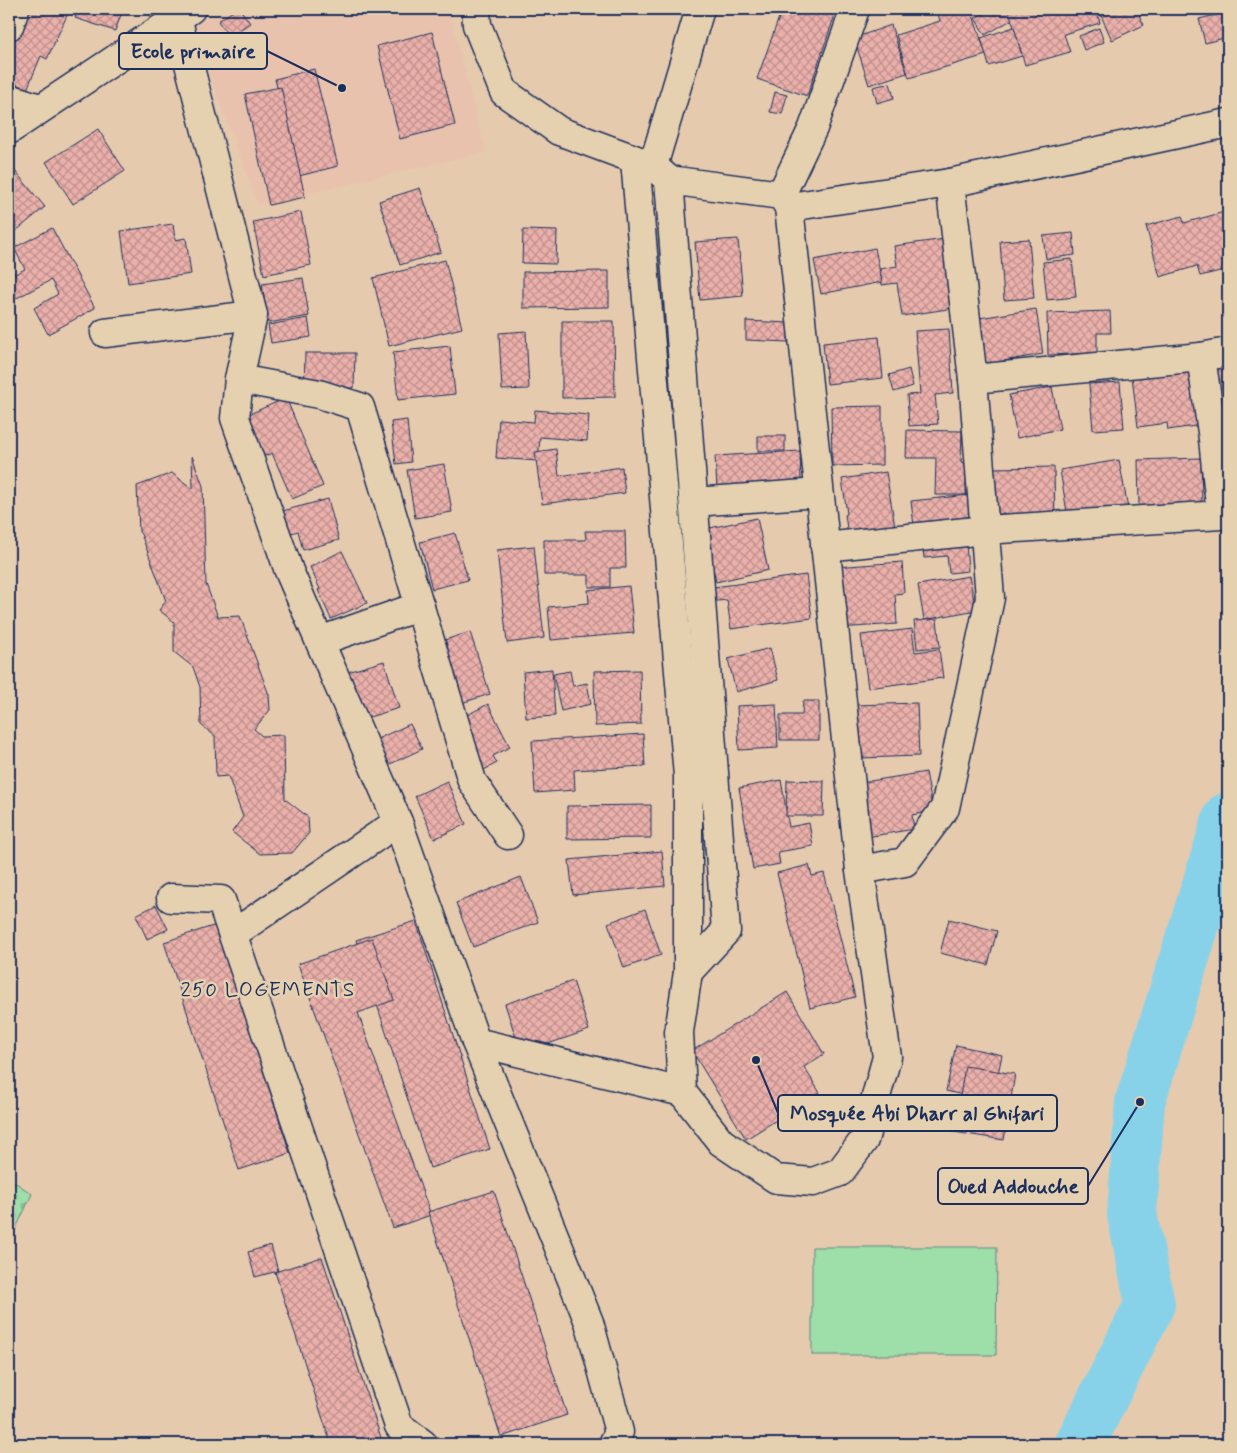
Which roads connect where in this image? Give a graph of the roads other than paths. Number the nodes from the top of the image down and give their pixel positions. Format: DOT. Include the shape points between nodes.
graph roads {
  1 [pos="15,9"];
  2 [pos="476,9"];
  3 [pos="700,9"];
  4 [pos="856,9"];
  5 [pos="184,13"];
  6 [pos="9,26"];
  7 [pos="9,98"];
  8 [pos="40,108"];
  9 [pos="1228,123"];
  10 [pos="9,130"];
  11 [pos="652,169"];
  12 [pos="950,183"];
  13 [pos="785,201"];
  14 [pos="253,315"];
  15 [pos="105,334"];
  16 [pos="1228,352"];
  17 [pos="1201,357"];
  18 [pos="239,379"];
  19 [pos="973,379"];
  20 [pos="819,493"];
  21 [pos="694,502"];
  22 [pos="985,530"];
  23 [pos="825,547"];
  24 [pos="420,606"];
  25 [pos="320,641"];
  26 [pos="714,773"];
  27 [pos="688,776"];
  28 [pos="398,822"];
  29 [pos="508,835"];
  30 [pos="860,870"];
  31 [pos="171,898"];
  32 [pos="233,934"];
  33 [pos="688,972"];
  34 [pos="476,1042"];
  35 [pos="682,1092"];
  36 [pos="402,1435"];
  37 [pos="423,1444"];
  38 [pos="613,1444"];
  1 -- 6 [label="street"];
  2 -- 11 [label="street" via="477,25 504,92 559,131"];
  3 -- 11 [label="street"];
  4 -- 13 [label="street"];
  5 -- 8 [label="street"];
  5 -- 14 [label="street"];
  7 -- 8 [label="street"];
  8 -- 10 [label="street"];
  9 -- 12 [label="street"];
  11 -- 13 [label="street"];
  11 -- 21 [label="street"];
  11 -- 27 [label="street"];
  12 -- 13 [label="street"];
  12 -- 19 [label="street"];
  13 -- 20 [label="street"];
  14 -- 15 [label="street"];
  14 -- 18 [label="street"];
  16 -- 17 [label="street"];
  17 -- 19 [label="street"];
  17 -- 22 [label="street" via="1221,515"];
  18 -- 24 [label="street" via="319,394 360,407"];
  18 -- 25 [label="street" via="235,418 289,571"];
  19 -- 22 [label="street"];
  20 -- 21 [label="street"];
  20 -- 23 [label="street"];
  21 -- 26 [label="street"];
  22 -- 23 [label="street"];
  22 -- 30 [label="street" via="990,598 945,808 905,862"];
  23 -- 30 [label="street"];
  24 -- 25 [label="street"];
  24 -- 29 [label="street" via="472,782"];
  25 -- 28 [label="street"];
  26 -- 27 [label="street"];
  26 -- 33 [label="street" via="726,931"];
  27 -- 33 [label="street"];
  28 -- 32 [label="street"];
  28 -- 34 [label="street"];
  30 -- 35 [label="street" via="886,1057 864,1140 840,1172 813,1182 776,1179 721,1142"];
  31 -- 32 [label="street" via="222,900"];
  32 -- 36 [label="street"];
  33 -- 35 [label="street" via="680,1032"];
  34 -- 35 [label="street"];
  34 -- 38 [label="street" via="589,1322 619,1432"];
  36 -- 37 [label="street"];
}
